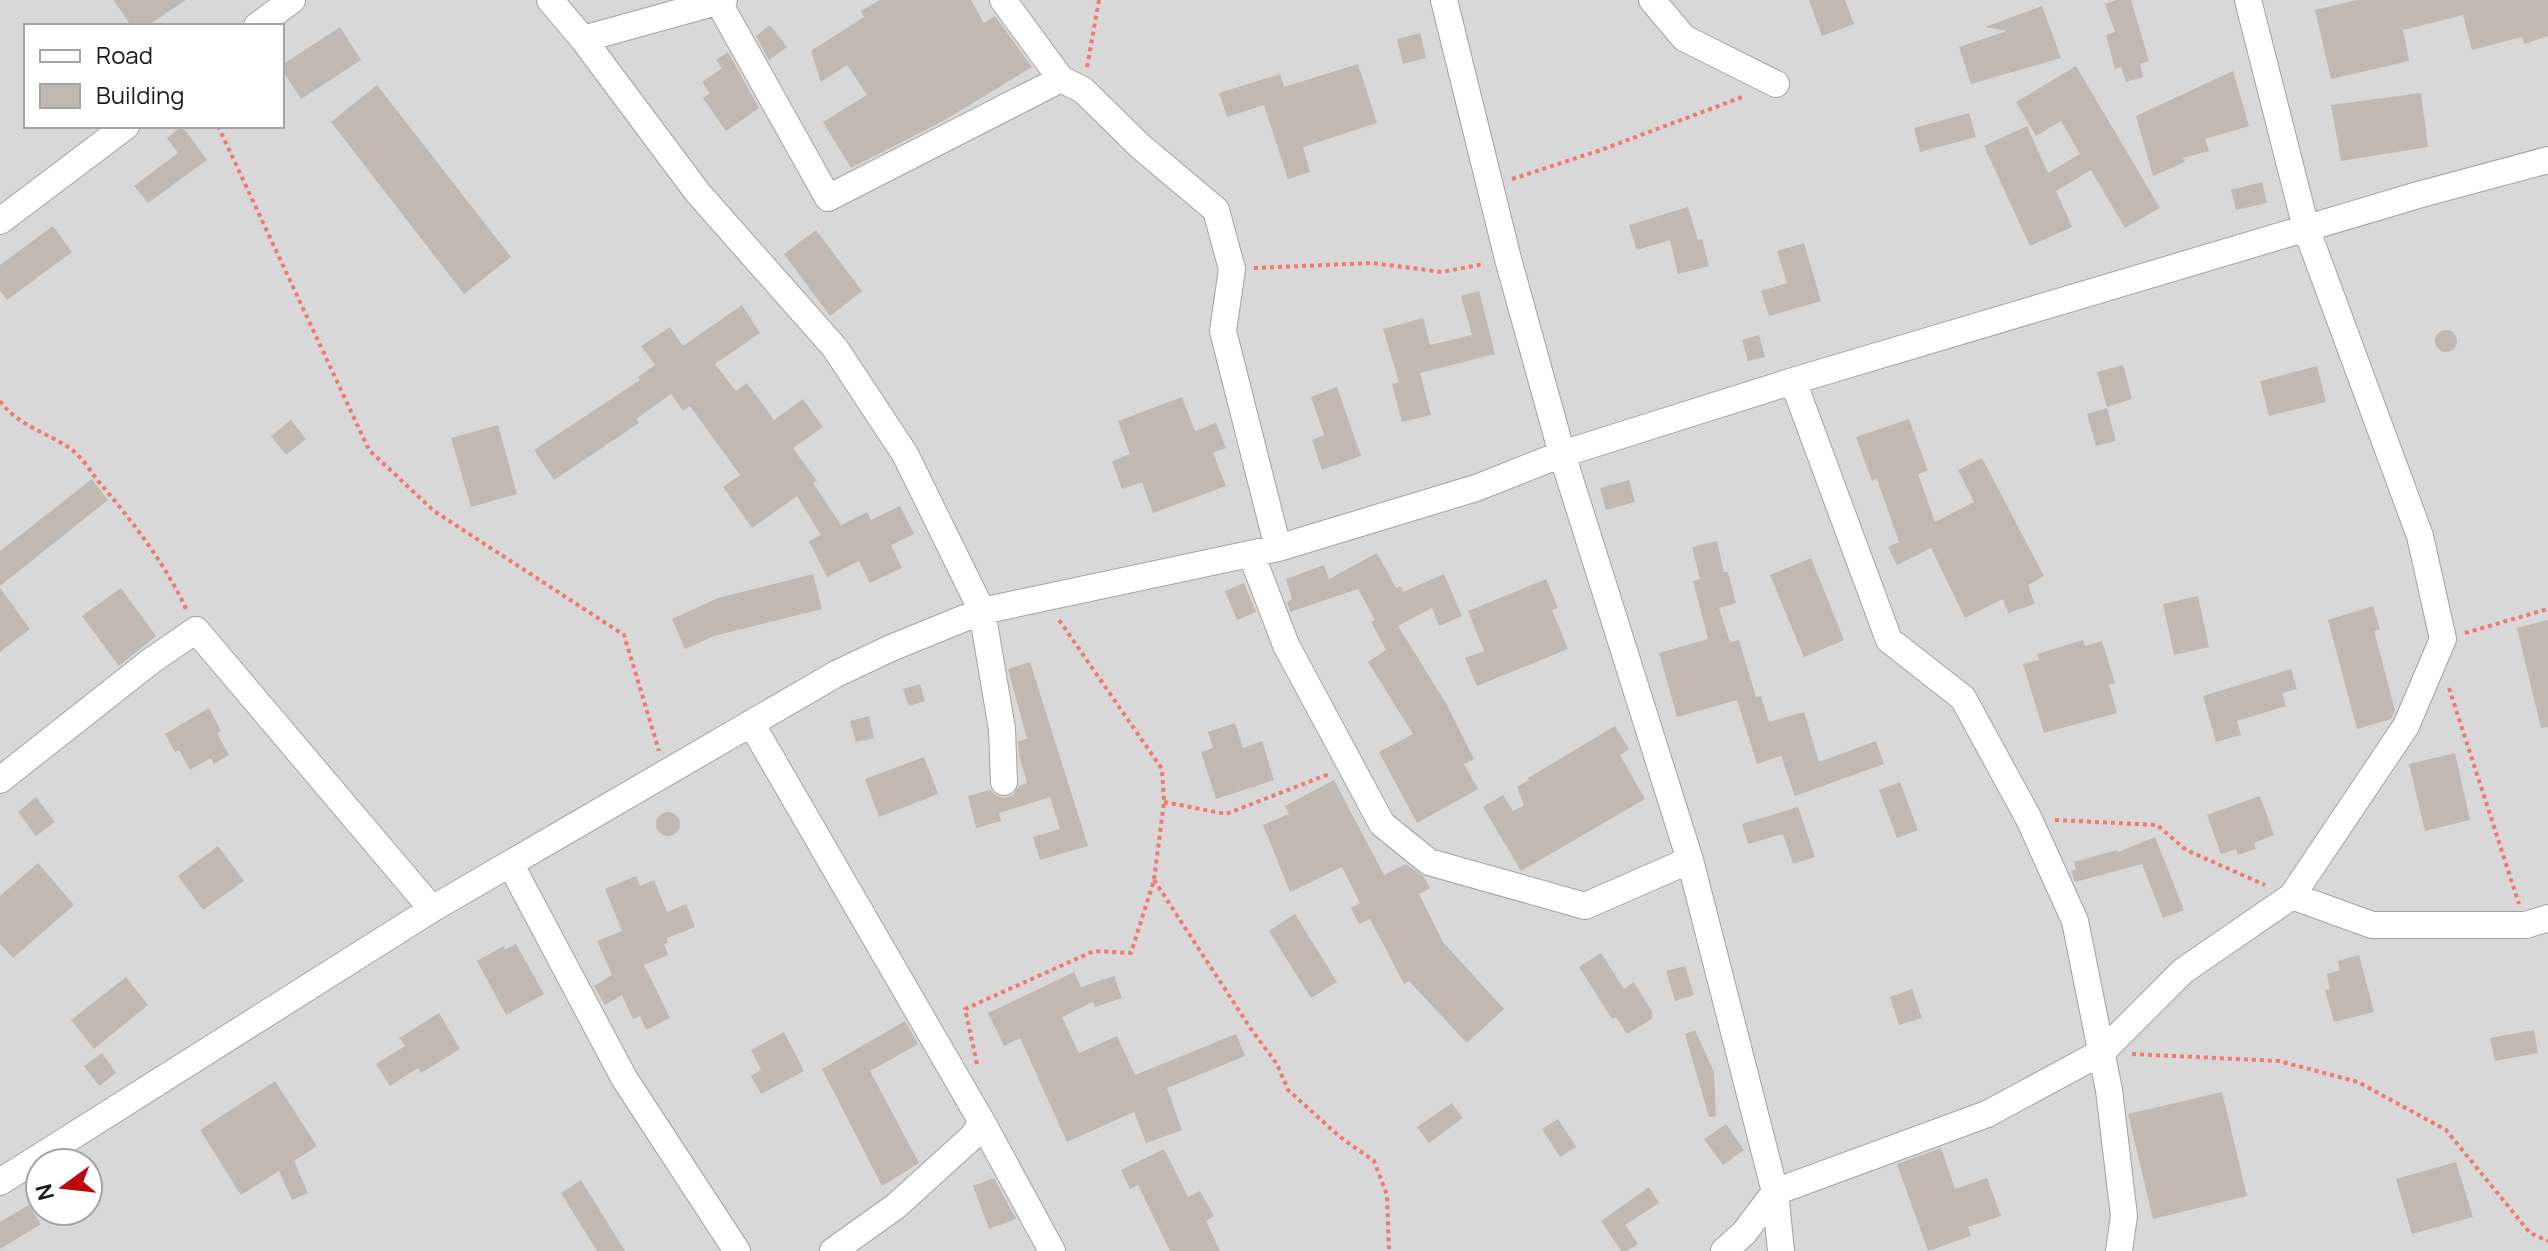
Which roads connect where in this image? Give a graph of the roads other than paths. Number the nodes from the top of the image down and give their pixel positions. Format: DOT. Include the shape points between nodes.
graph roads {
  1 [pos="292,0"];
  2 [pos="550,0"];
  3 [pos="1003,0"];
  4 [pos="1444,0"];
  5 [pos="1652,0"];
  6 [pos="2248,0"];
  7 [pos="722,1"];
  8 [pos="260,24"];
  9 [pos="583,39"];
  10 [pos="1072,84"];
  11 [pos="1776,84"];
  12 [pos="123,128"];
  13 [pos="2548,160"];
  14 [pos="0,221"];
  15 [pos="2306,228"];
  16 [pos="1793,381"];
  17 [pos="1562,454"];
  18 [pos="1278,548"];
  19 [pos="1252,556"];
  20 [pos="982,611"];
  21 [pos="751,723"];
  22 [pos="0,780"];
  23 [pos="1004,782"];
  24 [pos="1690,860"];
  25 [pos="511,865"];
  26 [pos="2292,896"];
  27 [pos="432,909"];
  28 [pos="2537,922"];
  29 [pos="2102,1052"];
  30 [pos="982,1122"];
  31 [pos="0,1182"];
  32 [pos="1775,1192"];
  33 [pos="737,1251"];
  34 [pos="833,1251"];
  35 [pos="1052,1251"];
  36 [pos="1724,1251"];
  37 [pos="1781,1251"];
  38 [pos="2119,1251"];
  1 -- 8 [label="street"];
  2 -- 9 [label="street"];
  3 -- 10 [label="street"];
  4 -- 17 [label="street"];
  5 -- 11 [label="street" via="1684,38"];
  6 -- 15 [label="street"];
  7 -- 9 [label="street"];
  7 -- 10 [label="street" via="828,198"];
  9 -- 20 [label="street" via="698,193 835,348 905,454"];
  10 -- 18 [label="street" via="1216,210 1232,269 1223,331"];
  12 -- 14 [label="street"];
  13 -- 15 [label="street"];
  15 -- 16 [label="street"];
  15 -- 26 [label="street" via="2420,536 2443,639 2406,726"];
  16 -- 17 [label="street"];
  16 -- 29 [label="street" via="1889,640 1963,698 2029,819 2075,921"];
  17 -- 18 [label="street" via="1476,488"];
  17 -- 24 [label="street"];
  18 -- 19 [label="street"];
  19 -- 20 [label="street"];
  19 -- 24 [label="street" via="1286,645 1382,824 1429,862 1585,906"];
  20 -- 21 [label="street" via="836,674"];
  20 -- 23 [label="street" via="1002,729"];
  21 -- 25 [label="street"];
  21 -- 30 [label="street"];
  22 -- 27 [label="street" via="196,630"];
  24 -- 32 [label="street"];
  25 -- 27 [label="street"];
  25 -- 33 [label="street" via="624,1078"];
  26 -- 28 [label="street" via="2372,925"];
  26 -- 29 [label="street" via="2183,971"];
  27 -- 31 [label="street"];
  29 -- 32 [label="street" via="1987,1114"];
  29 -- 38 [label="street" via="2124,1216"];
  30 -- 34 [label="street" via="896,1206"];
  30 -- 35 [label="street"];
  32 -- 36 [label="street"];
  32 -- 37 [label="street"];
}
